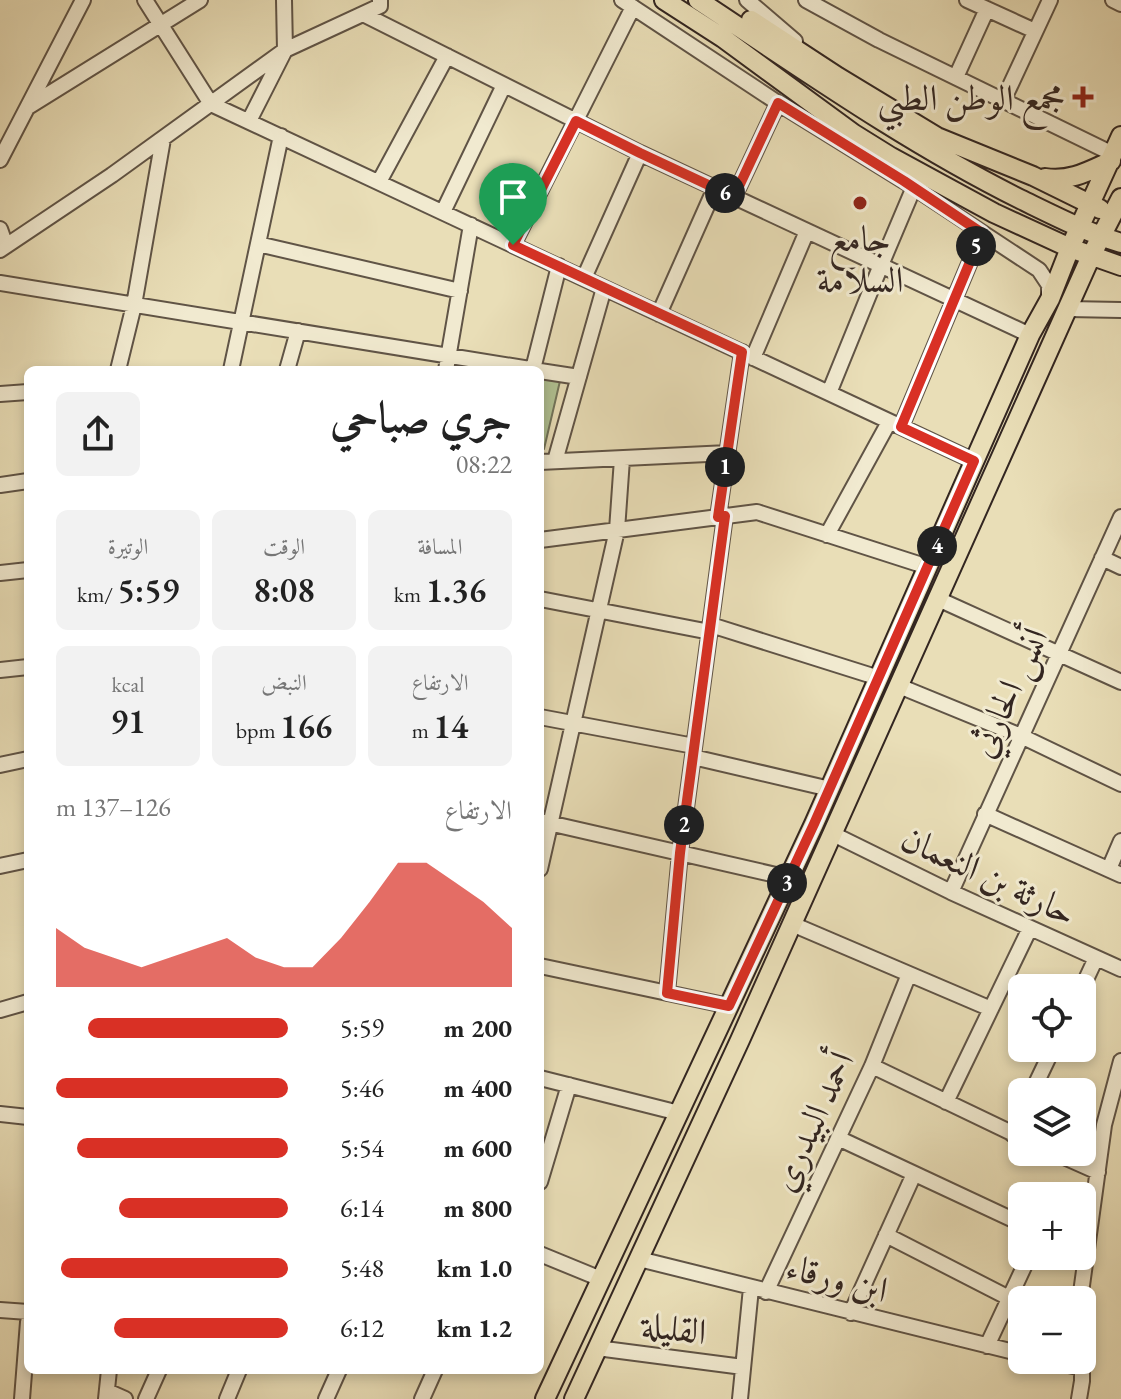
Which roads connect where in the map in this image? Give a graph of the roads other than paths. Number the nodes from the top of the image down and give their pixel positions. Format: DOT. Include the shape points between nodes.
graph roads {
  1 [pos="83,0"];
  2 [pos="145,0"];
  3 [pos="200,0"];
  4 [pos="284,0"];
  5 [pos="380,0"];
  6 [pos="664,0"];
  7 [pos="698,0"];
  8 [pos="720,0"];
  9 [pos="747,0"];
  10 [pos="806,0"];
  11 [pos="967,0"];
  12 [pos="1050,0"];
  13 [pos="1113,0"];
  14 [pos="627,4"];
  15 [pos="1121,4"];
  16 [pos="834,7"];
  17 [pos="987,9"];
  18 [pos="363,14"];
  19 [pos="160,25"];
  20 [pos="1035,31"];
  21 [pos="285,50"];
  22 [pos="447,56"];
  23 [pos="838,77"];
  24 [pos="956,77"];
  25 [pos="504,85"];
  26 [pos="1003,101"];
  27 [pos="778,103"];
  28 [pos="211,104"];
  29 [pos="28,107"];
  30 [pos="249,121"];
  31 [pos="576,121"];
  32 [pos="281,136"];
  33 [pos="1121,136"];
  34 [pos="163,139"];
  35 [pos="640,153"];
  36 [pos="892,158"];
  37 [pos="1112,158"];
  38 [pos="0,160"];
  39 [pos="1033,176"];
  40 [pos="379,182"];
  41 [pos="909,184"];
  42 [pos="941,185"];
  43 [pos="715,188"];
  44 [pos="734,197"];
  45 [pos="1091,204"];
  46 [pos="1118,210"];
  47 [pos="443,212"];
  48 [pos="471,225"];
  49 [pos="1080,227"];
  50 [pos="0,229"];
  51 [pos="807,231"];
  52 [pos="982,233"];
  53 [pos="1101,237"];
  54 [pos="1121,243"];
  55 [pos="258,244"];
  56 [pos="513,245"];
  57 [pos="3,248"];
  58 [pos="1070,248"];
  59 [pos="1091,256"];
  60 [pos="881,265"];
  61 [pos="559,266"];
  62 [pos="1121,266"];
  63 [pos="584,278"];
  64 [pos="0,283"];
  65 [pos="604,288"];
  66 [pos="460,291"];
  67 [pos="953,299"];
  68 [pos="1050,299"];
  69 [pos="134,305"];
  70 [pos="1068,309"];
  71 [pos="1121,310"];
  72 [pos="659,314"];
  73 [pos="242,322"];
  74 [pos="298,331"];
  75 [pos="1030,335"];
  76 [pos="748,355"];
  77 [pos="447,363"];
  78 [pos="119,366"];
  79 [pos="232,366"];
  80 [pos="288,366"];
  81 [pos="485,366"];
  82 [pos="537,366"];
  83 [pos="544,371"];
  84 [pos="579,377"];
  85 [pos="24,392"];
  86 [pos="829,393"];
  87 [pos="0,394"];
  88 [pos="895,424"];
  89 [pos="728,453"];
  90 [pos="622,459"];
  91 [pos="974,461"];
  92 [pos="548,462"];
  93 [pos="24,482"];
  94 [pos="0,485"];
  95 [pos="722,516"];
  96 [pos="1121,517"];
  97 [pos="617,530"];
  98 [pos="827,535"];
  99 [pos="544,539"];
  100 [pos="1102,558"];
  101 [pos="928,567"];
  102 [pos="1121,567"];
  103 [pos="24,570"];
  104 [pos="0,573"];
  105 [pos="938,599"];
  106 [pos="544,600"];
  107 [pos="598,610"];
  108 [pos="710,628"];
  109 [pos="1058,654"];
  110 [pos="24,667"];
  111 [pos="0,670"];
  112 [pos="879,678"];
  113 [pos="1121,682"];
  114 [pos="899,686"];
  115 [pos="544,718"];
  116 [pos="573,724"];
  117 [pos="1021,736"];
  118 [pos="694,752"];
  119 [pos="24,760"];
  120 [pos="0,765"];
  121 [pos="1121,784"];
  122 [pos="830,789"];
  123 [pos="985,814"];
  124 [pos="545,822"];
  125 [pos="833,834"];
  126 [pos="1121,841"];
  127 [pos="680,853"];
  128 [pos="24,861"];
  129 [pos="0,866"];
  130 [pos="1115,872"];
  131 [pos="789,878"];
  132 [pos="951,892"];
  133 [pos="792,924"];
  134 [pos="1030,928"];
  135 [pos="1096,958"];
  136 [pos="544,967"];
  137 [pos="1121,969"];
  138 [pos="909,974"];
  139 [pos="1089,974"];
  140 [pos="667,993"];
  141 [pos="24,1003"];
  142 [pos="729,1006"];
  143 [pos="991,1009"];
  144 [pos="0,1010"];
  145 [pos="1121,1061"];
  146 [pos="872,1066"];
  147 [pos="544,1079"];
  148 [pos="569,1085"];
  149 [pos="1118,1086"];
  150 [pos="946,1102"];
  151 [pos="679,1113"];
  152 [pos="0,1114"];
  153 [pos="24,1117"];
  154 [pos="1008,1132"];
  155 [pos="838,1138"];
  156 [pos="1084,1166"];
  157 [pos="544,1169"];
  158 [pos="1098,1172"];
  159 [pos="914,1174"];
  160 [pos="1096,1183"];
  161 [pos="1008,1218"];
  162 [pos="886,1235"];
  163 [pos="544,1256"];
  164 [pos="639,1259"];
  165 [pos="601,1279"];
  166 [pos="751,1288"];
  167 [pos="766,1292"];
  168 [pos="1008,1297"];
  169 [pos="1008,1300"];
  170 [pos="0,1310"];
  171 [pos="24,1312"];
  172 [pos="851,1313"];
  173 [pos="987,1346"];
  174 [pos="597,1348"];
  175 [pos="1008,1351"];
  176 [pos="743,1367"];
  177 [pos="24,1373"];
  178 [pos="109,1374"];
  179 [pos="157,1374"];
  180 [pos="237,1374"];
  181 [pos="337,1374"];
  182 [pos="433,1374"];
  183 [pos="1082,1374"];
  184 [pos="106,1395"];
  185 [pos="22,1399"];
  186 [pos="125,1399"];
  187 [pos="146,1399"];
  188 [pos="227,1399"];
  189 [pos="326,1399"];
  190 [pos="422,1399"];
  191 [pos="545,1399"];
  192 [pos="574,1399"];
  193 [pos="740,1399"];
  194 [pos="1079,1399"];
  1 -- 29 [label="street"];
  2 -- 19 [label="street"];
  3 -- 19 [label="street"];
  4 -- 21 [label="street"];
  5 -- 18 [label="street" via="380,6"];
  6 -- 36 [label="main road"];
  7 -- 49 [label="main road" via="911,139"];
  8 -- 23 [label="main road"];
  9 -- 23 [label="street"];
  10 -- 16 [label="street"];
  11 -- 17 [label="street"];
  12 -- 20 [label="street"];
  13 -- 15 [label="street"];
  14 -- 27 [label="street"];
  14 -- 31 [label="street"];
  16 -- 24 [label="street" via="879,40"];
  17 -- 20 [label="street"];
  17 -- 24 [label="street"];
  18 -- 21 [label="street"];
  18 -- 22 [label="street"];
  19 -- 28 [label="street"];
  19 -- 29 [label="street"];
  20 -- 26 [label="street"];
  21 -- 28 [label="street"];
  21 -- 30 [label="street"];
  22 -- 25 [label="street"];
  22 -- 40 [label="street"];
  23 -- 39 [label="main road" via="937,137"];
  24 -- 26 [label="street"];
  25 -- 31 [label="street"];
  25 -- 47 [label="street"];
  26 -- 37 [label="street"];
  27 -- 41 [label="street"];
  27 -- 44 [label="street"];
  28 -- 30 [label="street"];
  28 -- 34 [label="street"];
  29 -- 38 [label="street"];
  30 -- 32 [label="street"];
  31 -- 35 [label="street"];
  31 -- 56 [label="street"];
  32 -- 40 [label="street"];
  32 -- 55 [label="street"];
  33 -- 37 [label="main road"];
  34 -- 57 [label="street"];
  34 -- 69 [label="street"];
  35 -- 43 [label="street"];
  35 -- 63 [label="street"];
  36 -- 41 [label="street"];
  36 -- 42 [label="main road"];
  37 -- 39 [label="main road" via="1071,179"];
  37 -- 45 [label="main road"];
  39 -- 45 [label="main road"];
  40 -- 47 [label="street"];
  41 -- 42 [label="street"];
  41 -- 52 [label="street"];
  41 -- 60 [label="street"];
  42 -- 58 [label="main road"];
  43 -- 44 [label="street"];
  43 -- 72 [label="street"];
  44 -- 51 [label="street"];
  45 -- 46 [label="main road"];
  45 -- 49 [label="main road"];
  46 -- 53 [label="main road"];
  47 -- 48 [label="street"];
  48 -- 56 [label="street"];
  48 -- 66 [label="street"];
  49 -- 53 [label="main road"];
  49 -- 58 [label="main road"];
  50 -- 57 [label="street"];
  51 -- 60 [label="street"];
  51 -- 76 [label="street"];
  52 -- 67 [label="street"];
  52 -- 68 [label="street" via="1039,270 1049,285"];
  53 -- 54 [label="main road"];
  53 -- 59 [label="main road"];
  55 -- 66 [label="street"];
  55 -- 73 [label="street"];
  56 -- 61 [label="street"];
  58 -- 59 [label="main road"];
  58 -- 68 [label="main road"];
  59 -- 62 [label="main road"];
  59 -- 70 [label="main road"];
  60 -- 67 [label="street"];
  60 -- 86 [label="street"];
  61 -- 63 [label="street"];
  61 -- 82 [label="street"];
  63 -- 65 [label="street"];
  64 -- 69 [label="street"];
  65 -- 72 [label="street"];
  65 -- 84 [label="street"];
  66 -- 77 [label="street"];
  67 -- 75 [label="street"];
  67 -- 88 [label="street"];
  68 -- 75 [label="main road"];
  69 -- 73 [label="street"];
  69 -- 78 [label="street"];
  70 -- 71 [label="street"];
  70 -- 105 [label="main road"];
  72 -- 76 [label="street"];
  73 -- 74 [label="street"];
  73 -- 79 [label="street"];
  74 -- 77 [label="street"];
  74 -- 80 [label="street"];
  75 -- 91 [label="main road"];
  76 -- 86 [label="street"];
  76 -- 89 [label="street"];
  77 -- 81 [label="street"];
  83 -- 84 [label="street"];
  84 -- 92 [label="street"];
  85 -- 87 [label="street"];
  86 -- 88 [label="street"];
  88 -- 91 [label="street"];
  88 -- 98 [label="street"];
  89 -- 90 [label="street"];
  89 -- 95 [label="street"];
  90 -- 92 [label="street"];
  90 -- 97 [label="street"];
  91 -- 101 [label="main road"];
  93 -- 94 [label="street"];
  95 -- 97 [label="street"];
  95 -- 98 [label="street" via="757,512"];
  95 -- 108 [label="street"];
  96 -- 100 [label="street, أنس الحارثي"];
  97 -- 99 [label="street"];
  97 -- 107 [label="street"];
  98 -- 101 [label="street"];
  100 -- 102 [label="street"];
  100 -- 109 [label="street, أنس الحارثي"];
  101 -- 112 [label="main road"];
  103 -- 104 [label="street"];
  105 -- 109 [label="street"];
  105 -- 114 [label="main road"];
  106 -- 107 [label="street"];
  107 -- 108 [label="street"];
  107 -- 116 [label="street"];
  108 -- 112 [label="street"];
  108 -- 118 [label="street"];
  109 -- 113 [label="street"];
  109 -- 117 [label="street, أنس الحارثي"];
  110 -- 111 [label="street"];
  112 -- 122 [label="main road"];
  114 -- 117 [label="street"];
  114 -- 125 [label="main road"];
  115 -- 116 [label="street"];
  116 -- 118 [label="street"];
  116 -- 124 [label="street"];
  117 -- 121 [label="street"];
  117 -- 123 [label="street, أنس الحارثي"];
  118 -- 122 [label="street"];
  118 -- 127 [label="street"];
  119 -- 120 [label="street"];
  122 -- 131 [label="main road"];
  123 -- 130 [label="street"];
  123 -- 132 [label="street, أنس الحارثي"];
  124 -- 127 [label="street"];
  125 -- 132 [label="street, حارثة بن النعمان"];
  125 -- 133 [label="main road"];
  126 -- 130 [label="street"];
  127 -- 131 [label="street"];
  127 -- 140 [label="street"];
  128 -- 129 [label="street"];
  131 -- 142 [label="main road"];
  132 -- 134 [label="street, حارثة بن النعمان"];
  133 -- 138 [label="street"];
  133 -- 164 [label="main road"];
  134 -- 135 [label="street, حارثة بن النعمان"];
  134 -- 143 [label="street"];
  135 -- 137 [label="street, حارثة بن النعمان"];
  135 -- 139 [label="street"];
  136 -- 140 [label="street"];
  138 -- 143 [label="street"];
  138 -- 146 [label="street, أحمد البيدري"];
  140 -- 142 [label="street"];
  141 -- 144 [label="street"];
  142 -- 151 [label="main road"];
  143 -- 150 [label="street"];
  145 -- 149 [label="street"];
  146 -- 150 [label="street"];
  146 -- 155 [label="street, أحمد البيدري"];
  147 -- 148 [label="street"];
  148 -- 151 [label="street"];
  148 -- 157 [label="street"];
  149 -- 158 [label="street" via="1104,1125"];
  150 -- 154 [label="street"];
  151 -- 165 [label="main road"];
  152 -- 153 [label="street"];
  155 -- 159 [label="street"];
  155 -- 167 [label="street, أحمد البيدري"];
  156 -- 158 [label="street"];
  158 -- 160 [label="street"];
  159 -- 161 [label="street"];
  159 -- 162 [label="street"];
  162 -- 168 [label="street"];
  162 -- 172 [label="street"];
  163 -- 165 [label="street"];
  164 -- 166 [label="street, ابن ورقاء"];
  164 -- 174 [label="main road"];
  165 -- 191 [label="main road"];
  166 -- 167 [label="street, ابن ورقاء"];
  166 -- 176 [label="street"];
  167 -- 172 [label="street, ابن ورقاء"];
  169 -- 173 [label="street"];
  170 -- 171 [label="street"];
  172 -- 173 [label="street, ابن ورقاء"];
  173 -- 175 [label="street, ابن ورقاء"];
  174 -- 176 [label="street, القليلة"];
  174 -- 192 [label="main road"];
  176 -- 193 [label="street"];
  177 -- 185 [label="street"];
  178 -- 184 [label="street"];
  179 -- 187 [label="street"];
  180 -- 188 [label="street"];
  181 -- 189 [label="street"];
  182 -- 190 [label="street"];
  183 -- 194 [label="street"];
  184 -- 186 [label="street"];
}
